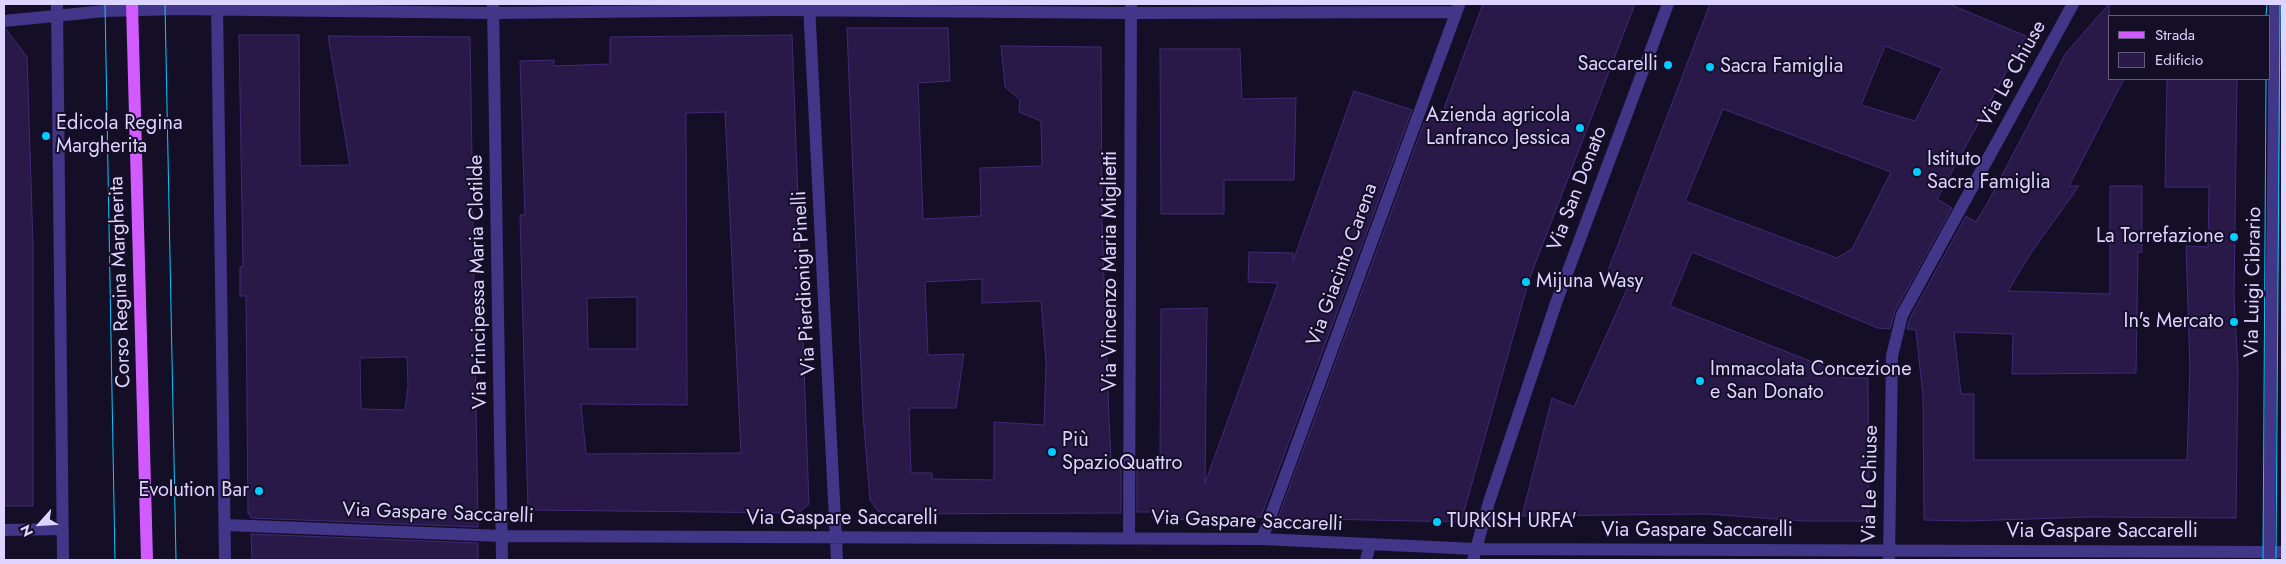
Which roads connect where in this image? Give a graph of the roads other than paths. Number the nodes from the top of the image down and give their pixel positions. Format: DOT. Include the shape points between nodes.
graph roads {
  1 [pos="1668,4"];
  2 [pos="2074,4"];
  3 [pos="2275,4"];
  4 [pos="132,7"];
  5 [pos="217,7"];
  6 [pos="809,7"];
  7 [pos="1131,8"];
  8 [pos="1458,8"];
  9 [pos="58,9"];
  10 [pos="493,9"];
  11 [pos="4,21"];
  12 [pos="2278,184"];
  13 [pos="225,526"];
  14 [pos="63,529"];
  15 [pos="4,530"];
  16 [pos="502,536"];
  17 [pos="836,536"];
  18 [pos="1129,538"];
  19 [pos="1262,540"];
  20 [pos="1370,545"];
  21 [pos="2282,552"];
  22 [pos="1474,555"];
  23 [pos="1889,555"];
  24 [pos="2269,556"];
  25 [pos="63,560"];
  26 [pos="147,560"];
  27 [pos="225,560"];
  28 [pos="502,560"];
  29 [pos="837,560"];
  30 [pos="1366,560"];
  1 -- 22 [label="street, Via San Donato" via="1556,303 1488,502"];
  2 -- 23 [label="street, Via Le Chiuse" via="1902,315 1892,356"];
  3 -- 12 [label="street, Via Luigi Cibrario"];
  4 -- 5 [label="street"];
  4 -- 9 [label="street"];
  4 -- 26 [label="main road, Corso Regina Margherita"];
  5 -- 10 [label="street"];
  5 -- 13 [label="street"];
  6 -- 7 [label="street"];
  6 -- 10 [label="street"];
  6 -- 17 [label="street, Via Pierdionigi Pinelli"];
  7 -- 8 [label="street"];
  7 -- 18 [label="street, Via Vincenzo Maria Miglietti"];
  8 -- 19 [label="street, Via Giacinto Carena"];
  9 -- 11 [label="street"];
  9 -- 14 [label="street"];
  10 -- 16 [label="street, Via Principessa Maria Clotilde"];
  12 -- 24 [label="street, Via Luigi Cibrario"];
  13 -- 16 [label="street, Via Gaspare Saccarelli"];
  13 -- 27 [label="street"];
  14 -- 15 [label="street"];
  14 -- 25 [label="street"];
  16 -- 17 [label="street, Via Gaspare Saccarelli"];
  16 -- 28 [label="street, Via Principessa Maria Clotilde"];
  17 -- 18 [label="street, Via Gaspare Saccarelli"];
  17 -- 29 [label="street, Via Pierdionigi Pinelli"];
  18 -- 19 [label="street, Via Gaspare Saccarelli"];
  19 -- 20 [label="street, Via Gaspare Saccarelli"];
  20 -- 22 [label="street, Via Gaspare Saccarelli"];
  20 -- 30 [label="street"];
  21 -- 24 [label="street, Via Gaspare Saccarelli"];
  22 -- 23 [label="street, Via Gaspare Saccarelli"];
  23 -- 24 [label="street, Via Gaspare Saccarelli"];
}
